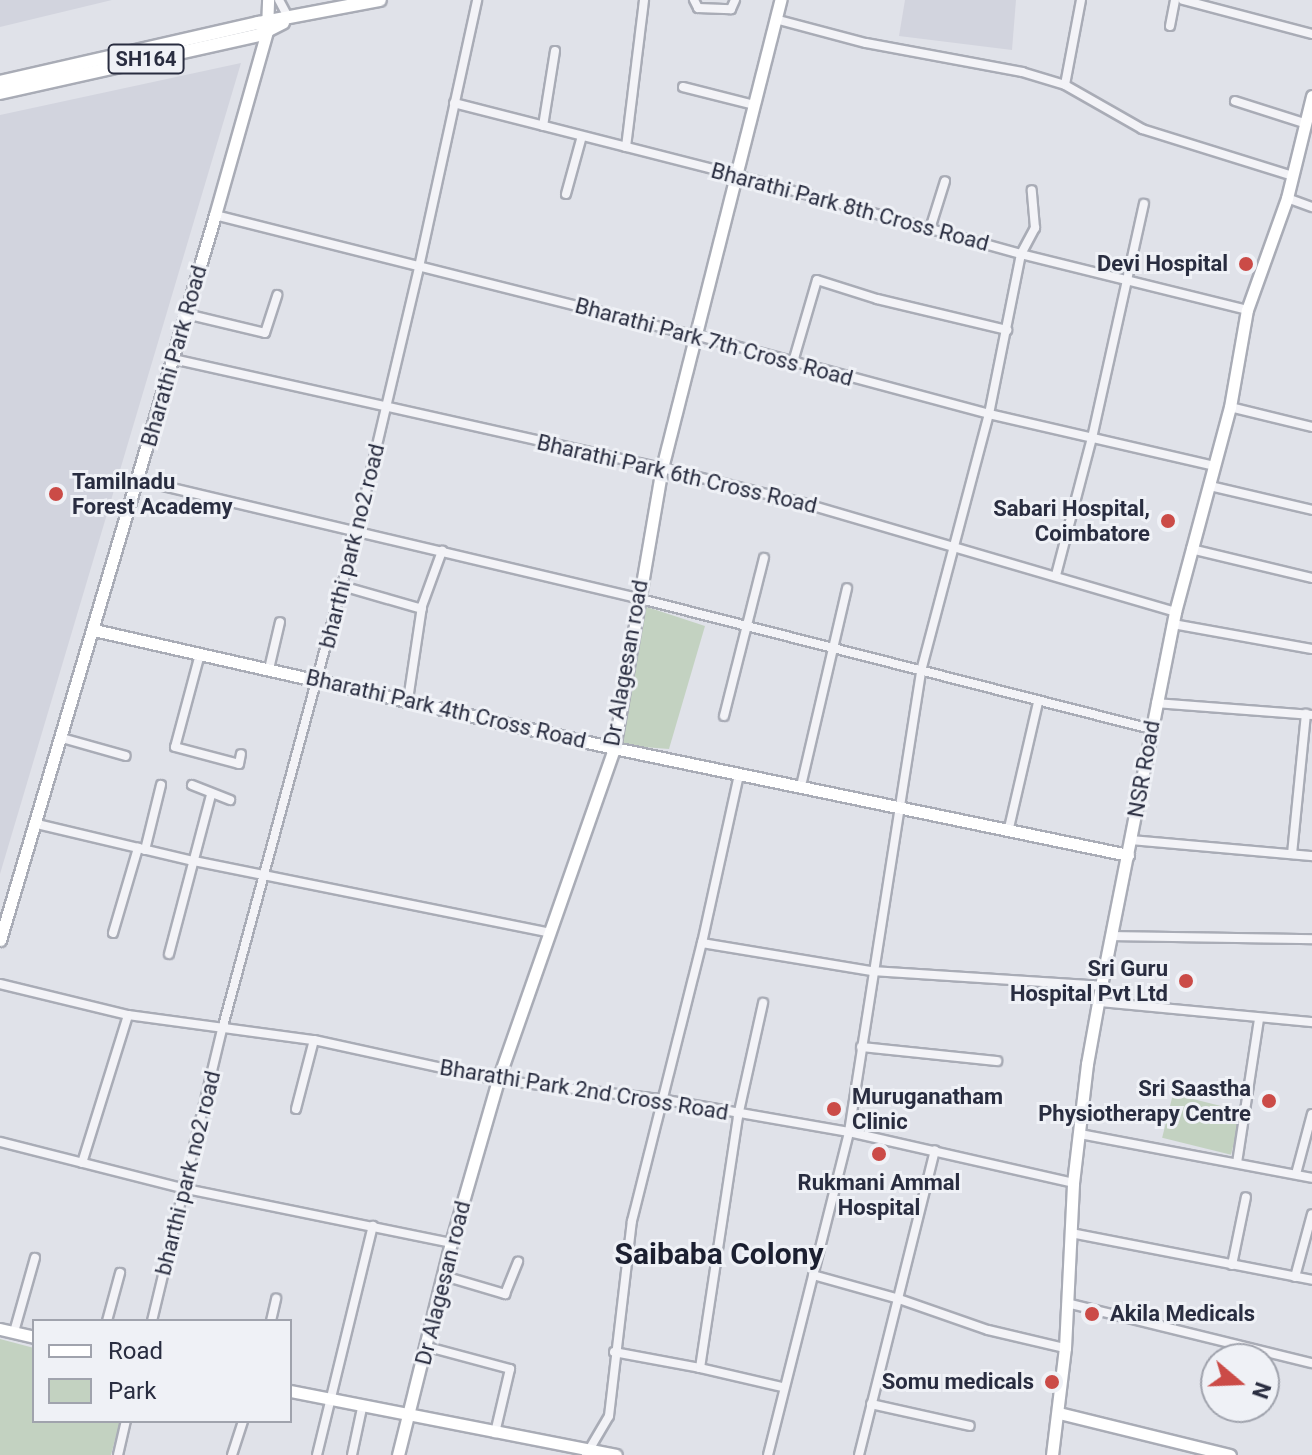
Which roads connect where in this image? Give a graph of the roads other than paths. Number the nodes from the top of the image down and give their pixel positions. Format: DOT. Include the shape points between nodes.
graph roads {
  1 [pos="268,0"];
  2 [pos="279,0"];
  3 [pos="380,0"];
  4 [pos="477,0"];
  5 [pos="644,0"];
  6 [pos="694,0"];
  7 [pos="735,0"];
  8 [pos="780,0"];
  9 [pos="1081,0"];
  10 [pos="1175,0"];
  11 [pos="1183,0"];
  12 [pos="775,19"];
  13 [pos="290,20"];
  14 [pos="1170,26"];
  15 [pos="266,27"];
  16 [pos="1312,34"];
  17 [pos="555,51"];
  18 [pos="0,82"];
  19 [pos="1065,85"];
  20 [pos="683,87"];
  21 [pos="0,93"];
  22 [pos="1312,98"];
  23 [pos="1235,101"];
  24 [pos="454,103"];
  25 [pos="754,105"];
  26 [pos="1304,123"];
  27 [pos="543,126"];
  28 [pos="582,136"];
  29 [pos="626,147"];
  30 [pos="736,175"];
  31 [pos="1293,176"];
  32 [pos="945,181"];
  33 [pos="1032,190"];
  34 [pos="566,194"];
  35 [pos="1287,198"];
  36 [pos="1144,204"];
  37 [pos="1312,207"];
  38 [pos="215,215"];
  39 [pos="930,229"];
  40 [pos="1021,254"];
  41 [pos="419,267"];
  42 [pos="1127,281"];
  43 [pos="277,295"];
  44 [pos="1247,310"];
  45 [pos="186,314"];
  46 [pos="1007,330"];
  47 [pos="698,336"];
  48 [pos="173,359"];
  49 [pos="793,362"];
  50 [pos="1230,407"];
  51 [pos="386,409"];
  52 [pos="989,414"];
  53 [pos="1312,427"];
  54 [pos="1092,438"];
  55 [pos="1214,466"];
  56 [pos="662,468"];
  57 [pos="138,480"];
  58 [pos="1210,486"];
  59 [pos="1312,510"];
  60 [pos="357,530"];
  61 [pos="955,547"];
  62 [pos="1191,549"];
  63 [pos="442,551"];
  64 [pos="764,558"];
  65 [pos="1056,575"];
  66 [pos="1312,578"];
  67 [pos="342,586"];
  68 [pos="847,588"];
  69 [pos="637,598"];
  70 [pos="422,609"];
  71 [pos="1174,618"];
  72 [pos="280,622"];
  73 [pos="745,627"];
  74 [pos="94,630"];
  75 [pos="830,649"];
  76 [pos="1312,649"];
  77 [pos="200,654"];
  78 [pos="269,669"];
  79 [pos="921,671"];
  80 [pos="319,680"];
  81 [pos="408,700"];
  82 [pos="1038,702"];
  83 [pos="1156,703"];
  84 [pos="1309,715"];
  85 [pos="724,716"];
  86 [pos="1151,729"];
  87 [pos="62,738"];
  88 [pos="614,748"];
  89 [pos="241,754"];
  90 [pos="126,756"];
  91 [pos="739,775"];
  92 [pos="161,785"];
  93 [pos="192,785"];
  94 [pos="801,786"];
  95 [pos="211,795"];
  96 [pos="230,800"];
  97 [pos="897,807"];
  98 [pos="37,824"];
  99 [pos="1009,828"];
  100 [pos="1132,840"];
  101 [pos="141,849"];
  102 [pos="1292,854"];
  103 [pos="1128,855"];
  104 [pos="1312,856"];
  105 [pos="194,861"];
  106 [pos="266,876"];
  107 [pos="547,932"];
  108 [pos="113,933"];
  109 [pos="1113,936"];
  110 [pos="1312,939"];
  111 [pos="0,940"];
  112 [pos="702,943"];
  113 [pos="169,954"];
  114 [pos="872,971"];
  115 [pos="0,984"];
  116 [pos="1101,986"];
  117 [pos="1099,1002"];
  118 [pos="763,1003"];
  119 [pos="128,1015"];
  120 [pos="1259,1019"];
  121 [pos="1312,1022"];
  122 [pos="223,1026"];
  123 [pos="314,1040"];
  124 [pos="861,1047"];
  125 [pos="997,1061"];
  126 [pos="498,1080"];
  127 [pos="660,1099"];
  128 [pos="296,1109"];
  129 [pos="1312,1114"];
  130 [pos="738,1116"];
  131 [pos="849,1132"];
  132 [pos="1080,1134"];
  133 [pos="0,1142"];
  134 [pos="935,1150"];
  135 [pos="82,1163"];
  136 [pos="1237,1163"];
  137 [pos="1296,1174"];
  138 [pos="1312,1178"];
  139 [pos="1073,1183"];
  140 [pos="186,1189"];
  141 [pos="1246,1197"];
  142 [pos="1312,1214"];
  143 [pos="373,1226"];
  144 [pos="1071,1233"];
  145 [pos="451,1243"];
  146 [pos="35,1258"];
  147 [pos="518,1262"];
  148 [pos="1232,1265"];
  149 [pos="120,1273"];
  150 [pos="813,1275"];
  151 [pos="444,1276"];
  152 [pos="1295,1277"];
  153 [pos="1312,1280"];
  154 [pos="276,1299"];
  155 [pos="899,1299"];
  156 [pos="1067,1303"];
  157 [pos="108,1319"];
  158 [pos="153,1319"];
  159 [pos="271,1319"];
  160 [pos="0,1329"];
  161 [pos="14,1332"];
  162 [pos="32,1336"];
  163 [pos="428,1347"];
  164 [pos="1065,1348"];
  165 [pos="614,1352"];
  166 [pos="1312,1363"];
  167 [pos="700,1368"];
  168 [pos="782,1387"];
  169 [pos="292,1391"];
  170 [pos="333,1400"];
  171 [pos="871,1404"];
  172 [pos="362,1408"];
  173 [pos="1059,1413"];
  174 [pos="408,1417"];
  175 [pos="126,1423"];
  176 [pos="242,1423"];
  177 [pos="970,1426"];
  178 [pos="495,1433"];
  179 [pos="587,1452"];
  180 [pos="118,1455"];
  181 [pos="232,1455"];
  182 [pos="317,1455"];
  183 [pos="352,1455"];
  184 [pos="398,1455"];
  185 [pos="616,1455"];
  186 [pos="768,1455"];
  187 [pos="859,1455"];
  188 [pos="1052,1455"];
  189 [pos="1230,1455"];
  1 -- 15 [label="street, Bharathi Park Road"];
  2 -- 13 [label="street"];
  3 -- 13 [label="main road, SH164"];
  4 -- 24 [label="street, bharthi park no2 road"];
  5 -- 29 [label="street"];
  6 -- 7 [label="street" via="698,8 731,9"];
  8 -- 12 [label="street, Dr Alagesan road"];
  9 -- 19 [label="street"];
  10 -- 14 [label="street"];
  11 -- 16 [label="street"];
  12 -- 19 [label="street"];
  12 -- 25 [label="street, Dr Alagesan road"];
  13 -- 15 [label="main road, SH164"];
  15 -- 18 [label="main road, SH164"];
  15 -- 21 [label="main road, SH164"];
  15 -- 38 [label="street, Bharathi Park Road"];
  17 -- 27 [label="street"];
  19 -- 31 [label="street" via="1142,129"];
  20 -- 25 [label="street"];
  22 -- 26 [label="street, NSR Road"];
  23 -- 26 [label="street"];
  24 -- 27 [label="street, Bharathi Park 8th Cross Road"];
  24 -- 41 [label="street, bharthi park no2 road"];
  25 -- 30 [label="street, Dr Alagesan road"];
  26 -- 31 [label="street, NSR Road"];
  27 -- 28 [label="street, Bharathi Park 8th Cross Road"];
  28 -- 29 [label="street, Bharathi Park 8th Cross Road"];
  28 -- 34 [label="street"];
  29 -- 30 [label="street, Bharathi Park 8th Cross Road"];
  30 -- 39 [label="street, Bharathi Park 8th Cross Road"];
  30 -- 47 [label="street, Dr Alagesan road"];
  31 -- 35 [label="street, NSR Road"];
  32 -- 39 [label="street"];
  33 -- 40 [label="street" via="1035,228"];
  35 -- 37 [label="street"];
  35 -- 44 [label="street, NSR Road"];
  36 -- 42 [label="street"];
  38 -- 41 [label="street, Bharathi Park 7th Cross Road"];
  38 -- 45 [label="street, Bharathi Park Road"];
  39 -- 40 [label="street, Bharathi Park 8th Cross Road"];
  40 -- 42 [label="street, Bharathi Park 8th Cross Road"];
  40 -- 46 [label="street"];
  41 -- 47 [label="street, Bharathi Park 7th Cross Road"];
  41 -- 51 [label="street, bharthi park no2 road"];
  42 -- 44 [label="street, Bharathi Park 8th Cross Road"];
  42 -- 54 [label="street"];
  43 -- 45 [label="street" via="265,333"];
  44 -- 50 [label="street, NSR Road"];
  45 -- 48 [label="street, Bharathi Park Road"];
  46 -- 49 [label="street" via="817,280"];
  46 -- 52 [label="street"];
  47 -- 49 [label="street, Bharathi Park 7th Cross Road"];
  47 -- 56 [label="street, Dr Alagesan road"];
  48 -- 51 [label="street, Bharathi Park 6th Cross Road"];
  48 -- 57 [label="street, Bharathi Park Road"];
  49 -- 52 [label="street, Bharathi Park 7th Cross Road"];
  50 -- 53 [label="street"];
  50 -- 55 [label="street, NSR Road"];
  51 -- 56 [label="street, Bharathi Park 6th Cross Road"];
  51 -- 60 [label="street, bharthi park no2 road"];
  52 -- 54 [label="street, Bharathi Park 7th Cross Road"];
  52 -- 61 [label="street"];
  54 -- 55 [label="street, Bharathi Park 7th Cross Road"];
  54 -- 65 [label="street"];
  55 -- 58 [label="street, NSR Road"];
  56 -- 61 [label="street, Bharathi Park 6th Cross Road"];
  56 -- 69 [label="street, Dr Alagesan road"];
  57 -- 60 [label="street"];
  57 -- 74 [label="street, Bharathi Park Road"];
  58 -- 59 [label="street"];
  58 -- 62 [label="street, NSR Road"];
  60 -- 63 [label="street"];
  60 -- 67 [label="street, bharthi park no2 road"];
  61 -- 65 [label="street, Bharathi Park 6th Cross Road"];
  61 -- 79 [label="street"];
  62 -- 66 [label="street"];
  62 -- 71 [label="street, NSR Road"];
  63 -- 69 [label="street"];
  63 -- 70 [label="street"];
  64 -- 73 [label="street"];
  65 -- 71 [label="street, Bharathi Park 6th Cross Road"];
  67 -- 70 [label="street"];
  67 -- 80 [label="street, bharthi park no2 road"];
  68 -- 75 [label="street"];
  69 -- 73 [label="street"];
  69 -- 88 [label="street, Dr Alagesan road"];
  70 -- 81 [label="street"];
  71 -- 76 [label="street, Bharathi Park 6th Cross Road"];
  71 -- 83 [label="street, NSR Road"];
  72 -- 78 [label="street"];
  73 -- 75 [label="street"];
  73 -- 85 [label="street"];
  74 -- 77 [label="street, Bharathi Park 4th Cross Road"];
  74 -- 87 [label="street, Bharathi Park Road"];
  75 -- 79 [label="street"];
  75 -- 94 [label="street"];
  77 -- 78 [label="street, Bharathi Park 4th Cross Road"];
  77 -- 89 [label="street" via="175,747 239,764"];
  78 -- 80 [label="street, Bharathi Park 4th Cross Road"];
  79 -- 82 [label="street"];
  79 -- 97 [label="street"];
  80 -- 81 [label="street, Bharathi Park 4th Cross Road"];
  80 -- 106 [label="street, bharthi park no2 road"];
  81 -- 88 [label="street, Bharathi Park 4th Cross Road"];
  82 -- 86 [label="street"];
  82 -- 99 [label="street"];
  83 -- 84 [label="street"];
  83 -- 86 [label="street, NSR Road"];
  84 -- 102 [label="street"];
  86 -- 100 [label="street, NSR Road"];
  87 -- 90 [label="street"];
  87 -- 98 [label="street, Bharathi Park Road"];
  88 -- 91 [label="street, Bharathi Park 4th Cross Road"];
  88 -- 107 [label="street, Dr Alagesan road"];
  91 -- 94 [label="street, Bharathi Park 4th Cross Road"];
  91 -- 112 [label="street"];
  92 -- 101 [label="street"];
  93 -- 95 [label="street"];
  94 -- 97 [label="street, Bharathi Park 4th Cross Road"];
  95 -- 96 [label="street"];
  95 -- 105 [label="street"];
  97 -- 99 [label="street, Bharathi Park 4th Cross Road"];
  97 -- 114 [label="street"];
  98 -- 101 [label="street"];
  98 -- 111 [label="street, Bharathi Park Road"];
  99 -- 103 [label="street, Bharathi Park 4th Cross Road"];
  100 -- 102 [label="street"];
  100 -- 103 [label="street, NSR Road"];
  101 -- 105 [label="street"];
  101 -- 108 [label="street"];
  102 -- 104 [label="street"];
  103 -- 109 [label="street, NSR Road"];
  105 -- 106 [label="street"];
  105 -- 113 [label="street"];
  106 -- 107 [label="street"];
  106 -- 122 [label="street, bharthi park no2 road"];
  107 -- 126 [label="street, Dr Alagesan road"];
  109 -- 110 [label="street"];
  109 -- 116 [label="street, NSR Road"];
  112 -- 114 [label="street"];
  112 -- 127 [label="street"];
  114 -- 116 [label="street"];
  114 -- 124 [label="street"];
  115 -- 119 [label="street, Bharathi Park 2nd Cross Road"];
  116 -- 117 [label="street, NSR Road"];
  117 -- 120 [label="street"];
  117 -- 132 [label="street, NSR Road"];
  118 -- 130 [label="street"];
  119 -- 122 [label="street, Bharathi Park 2nd Cross Road"];
  119 -- 135 [label="street"];
  120 -- 121 [label="street"];
  120 -- 136 [label="street"];
  122 -- 123 [label="street, Bharathi Park 2nd Cross Road"];
  122 -- 140 [label="street, bharthi park no2 road"];
  123 -- 126 [label="street, Bharathi Park 2nd Cross Road"];
  123 -- 128 [label="street"];
  124 -- 125 [label="street"];
  124 -- 131 [label="street"];
  126 -- 127 [label="street, Bharathi Park 2nd Cross Road"];
  126 -- 145 [label="street, Dr Alagesan road"];
  127 -- 130 [label="street, Bharathi Park 2nd Cross Road"];
  127 -- 165 [label="street" via="632,1221"];
  129 -- 137 [label="street"];
  130 -- 131 [label="street, Bharathi Park 2nd Cross Road"];
  130 -- 167 [label="street"];
  131 -- 134 [label="street, Bharathi Park 2nd Cross Road"];
  131 -- 150 [label="street"];
  132 -- 136 [label="street"];
  132 -- 139 [label="street, NSR Road"];
  133 -- 135 [label="street"];
  134 -- 139 [label="street, Bharathi Park 2nd Cross Road"];
  134 -- 155 [label="street"];
  135 -- 140 [label="street"];
  136 -- 137 [label="street"];
  137 -- 138 [label="street"];
  139 -- 144 [label="street, NSR Road"];
  140 -- 143 [label="street"];
  140 -- 158 [label="street, bharthi park no2 road"];
  141 -- 148 [label="street"];
  142 -- 152 [label="street"];
  143 -- 145 [label="street"];
  143 -- 170 [label="street"];
  144 -- 148 [label="street"];
  144 -- 156 [label="street, NSR Road"];
  145 -- 151 [label="street, Dr Alagesan road"];
  146 -- 161 [label="street"];
  147 -- 151 [label="street" via="505,1294"];
  148 -- 152 [label="street"];
  149 -- 157 [label="street"];
  150 -- 155 [label="street"];
  150 -- 168 [label="street"];
  151 -- 163 [label="street, Dr Alagesan road"];
  152 -- 153 [label="street"];
  154 -- 159 [label="street"];
  155 -- 164 [label="street" via="988,1330"];
  155 -- 171 [label="street"];
  156 -- 164 [label="street, NSR Road"];
  156 -- 166 [label="street"];
  160 -- 161 [label="street"];
  161 -- 162 [label="street"];
  163 -- 174 [label="street, Dr Alagesan road"];
  163 -- 178 [label="street" via="510,1369"];
  164 -- 173 [label="street, NSR Road"];
  165 -- 167 [label="street"];
  165 -- 179 [label="street" via="609,1416"];
  167 -- 168 [label="street"];
  168 -- 186 [label="street"];
  169 -- 170 [label="street"];
  170 -- 172 [label="street"];
  170 -- 182 [label="street"];
  171 -- 177 [label="street"];
  171 -- 187 [label="street"];
  172 -- 174 [label="street"];
  172 -- 183 [label="street"];
  173 -- 188 [label="street, NSR Road"];
  173 -- 189 [label="street"];
  174 -- 178 [label="street"];
  174 -- 184 [label="street, Dr Alagesan road"];
  175 -- 180 [label="street"];
  176 -- 181 [label="street"];
  178 -- 179 [label="street"];
  179 -- 185 [label="street"];
}
